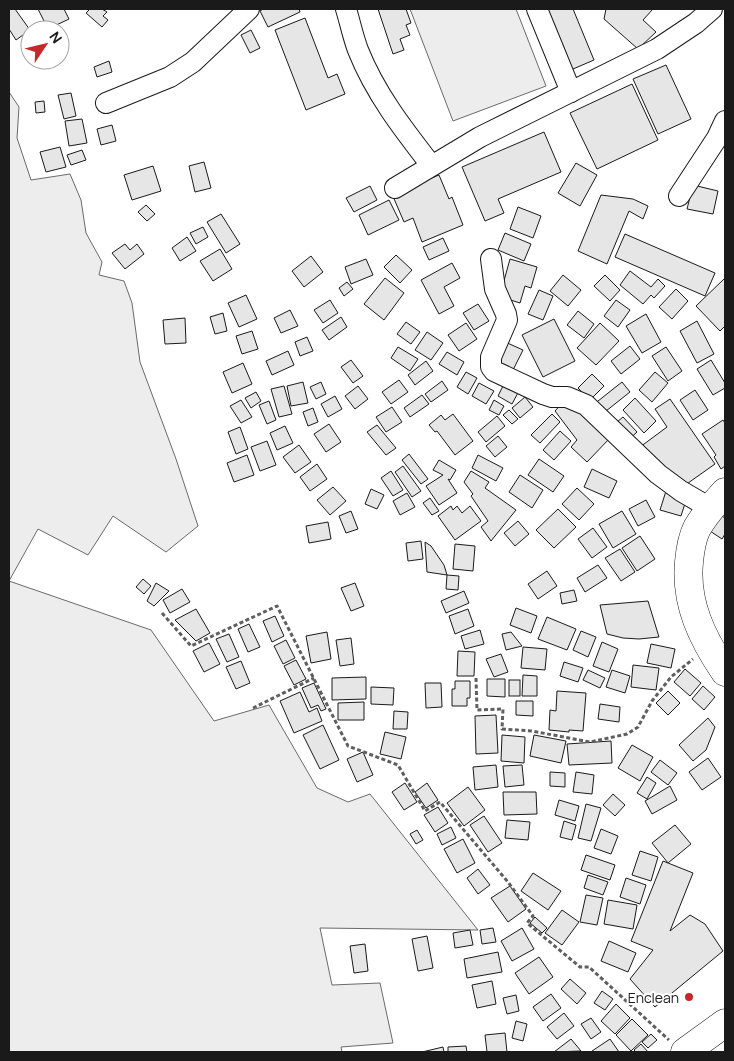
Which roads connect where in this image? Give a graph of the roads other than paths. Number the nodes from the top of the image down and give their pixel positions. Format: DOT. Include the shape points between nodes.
graph roads {
  1 [pos="248,9"];
  2 [pos="346,9"];
  3 [pos="537,9"];
  4 [pos="712,9"];
  5 [pos="722,9"];
  6 [pos="725,14"];
  7 [pos="571,92"];
  8 [pos="106,103"];
  9 [pos="725,121"];
  10 [pos="431,165"];
  11 [pos="395,188"];
  12 [pos="679,196"];
  13 [pos="491,259"];
  14 [pos="718,500"];
  15 [pos="725,672"];
  16 [pos="725,1023"];
  17 [pos="685,1052"];
  1 -- 8 [label="street" via="218,39 170,77"];
  2 -- 10 [label="street" via="357,49 369,73 393,116"];
  3 -- 7 [label="street"];
  4 -- 7 [label="street" via="657,49"];
  5 -- 6 [label="street"];
  7 -- 10 [label="street" via="480,136"];
  9 -- 12 [label="street"];
  10 -- 11 [label="street"];
  13 -- 14 [label="street" via="495,289 507,320 490,357 494,371 543,394 567,397 586,405 658,474 681,491"];
  14 -- 15 [label="highway" via="696,530 688,571 689,594 696,620"];
  16 -- 17 [label="highway"];
}
